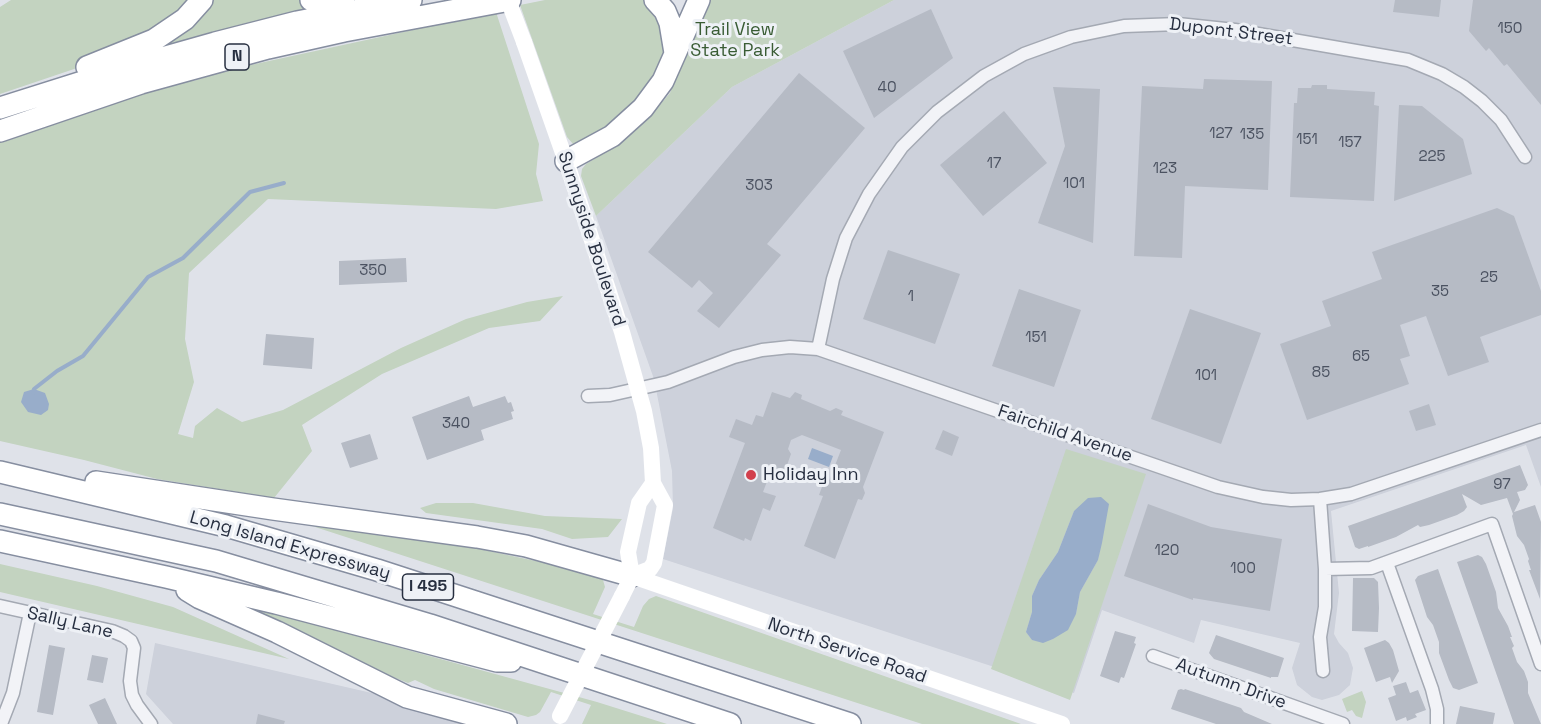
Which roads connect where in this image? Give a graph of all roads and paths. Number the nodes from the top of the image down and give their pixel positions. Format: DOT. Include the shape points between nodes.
graph roads {
  1 [pos="202,0"];
  2 [pos="311,0"];
  3 [pos="411,0"];
  4 [pos="509,0"];
  5 [pos="656,0"];
  6 [pos="699,0"];
  7 [pos="367,8"];
  8 [pos="675,53"];
  9 [pos="0,108"];
  10 [pos="0,131"];
  11 [pos="1525,157"];
  12 [pos="566,161"];
  13 [pos="818,349"];
  14 [pos="638,390"];
  15 [pos="588,396"];
  16 [pos="1541,430"];
  17 [pos="0,467"];
  18 [pos="0,472"];
  19 [pos="653,483"];
  20 [pos="1320,499"];
  21 [pos="0,514"];
  22 [pos="0,541"];
  23 [pos="1387,563"];
  24 [pos="1325,569"];
  25 [pos="632,576"];
  26 [pos="166,577"];
  27 [pos="0,606"];
  28 [pos="30,613"];
  29 [pos="1153,656"];
  30 [pos="541,661"];
  31 [pos="1541,664"];
  32 [pos="1323,671"];
  33 [pos="558,720"];
  34 [pos="0,724"];
  35 [pos="152,724"];
  36 [pos="506,724"];
  37 [pos="730,724"];
  38 [pos="850,724"];
  39 [pos="1062,724"];
  40 [pos="1343,724"];
  41 [pos="1437,724"];
  1 -- 9 [label="highway" via="185,19 154,40 76,71"];
  2 -- 7 [label="highway"];
  3 -- 7 [label="highway, N"];
  4 -- 10 [label="highway, N" via="268,48 141,83"];
  4 -- 12 [label="main road, Sunnyside Boulevard, bridge"];
  5 -- 8 [label="highway" via="670,22"];
  6 -- 8 [label="highway"];
  7 -- 9 [label="highway, N" via="204,46"];
  8 -- 12 [label="highway" via="663,81 631,121"];
  11 -- 13 [label="street, Dupont Street" via="1501,120 1482,101 1442,74 1408,60 1178,24 1124,26 1071,37 1024,54 984,76 937,112 902,147 869,194 846,238"];
  12 -- 14 [label="main road, Sunnyside Boulevard"];
  13 -- 14 [label="street, Fairchild Avenue" via="762,350"];
  13 -- 20 [label="street, Fairchild Avenue" via="1218,487 1263,497"];
  14 -- 15 [label="street, Fairchild Avenue"];
  14 -- 19 [label="main road, Sunnyside Boulevard" via="651,448"];
  16 -- 20 [label="street, Fairchild Avenue" via="1351,494"];
  17 -- 25 [label="highway" via="477,537 526,546"];
  18 -- 38 [label="highway, Long Island Expressway / I 495" via="226,526 377,570"];
  19 -- 25 [label="main road" via="639,503 628,552"];
  19 -- 25 [label="main road, Sunnyside Boulevard" via="665,505 654,563"];
  20 -- 24 [label="street"];
  21 -- 30 [label="highway, Long Island Expressway / I 495" via="216,561"];
  22 -- 26 [label="highway"];
  23 -- 24 [label="street" via="1371,568"];
  23 -- 31 [label="street" via="1492,525"];
  23 -- 41 [label="street" via="1432,689"];
  24 -- 32 [label="street" via="1320,637"];
  25 -- 33 [label="main road, Sunnyside Boulevard, bridge"];
  25 -- 39 [label="main road, North Service Road"];
  26 -- 30 [label="highway" via="497,661"];
  26 -- 36 [label="highway" via="200,598 407,697"];
  27 -- 28 [label="street, Sally Lane"];
  28 -- 34 [label="street" via="13,693"];
  28 -- 35 [label="street, Sally Lane" via="112,631 131,641 132,695"];
  29 -- 40 [label="street, Autumn Drive"];
  30 -- 37 [label="highway, Long Island Expressway / I 495"];
}
